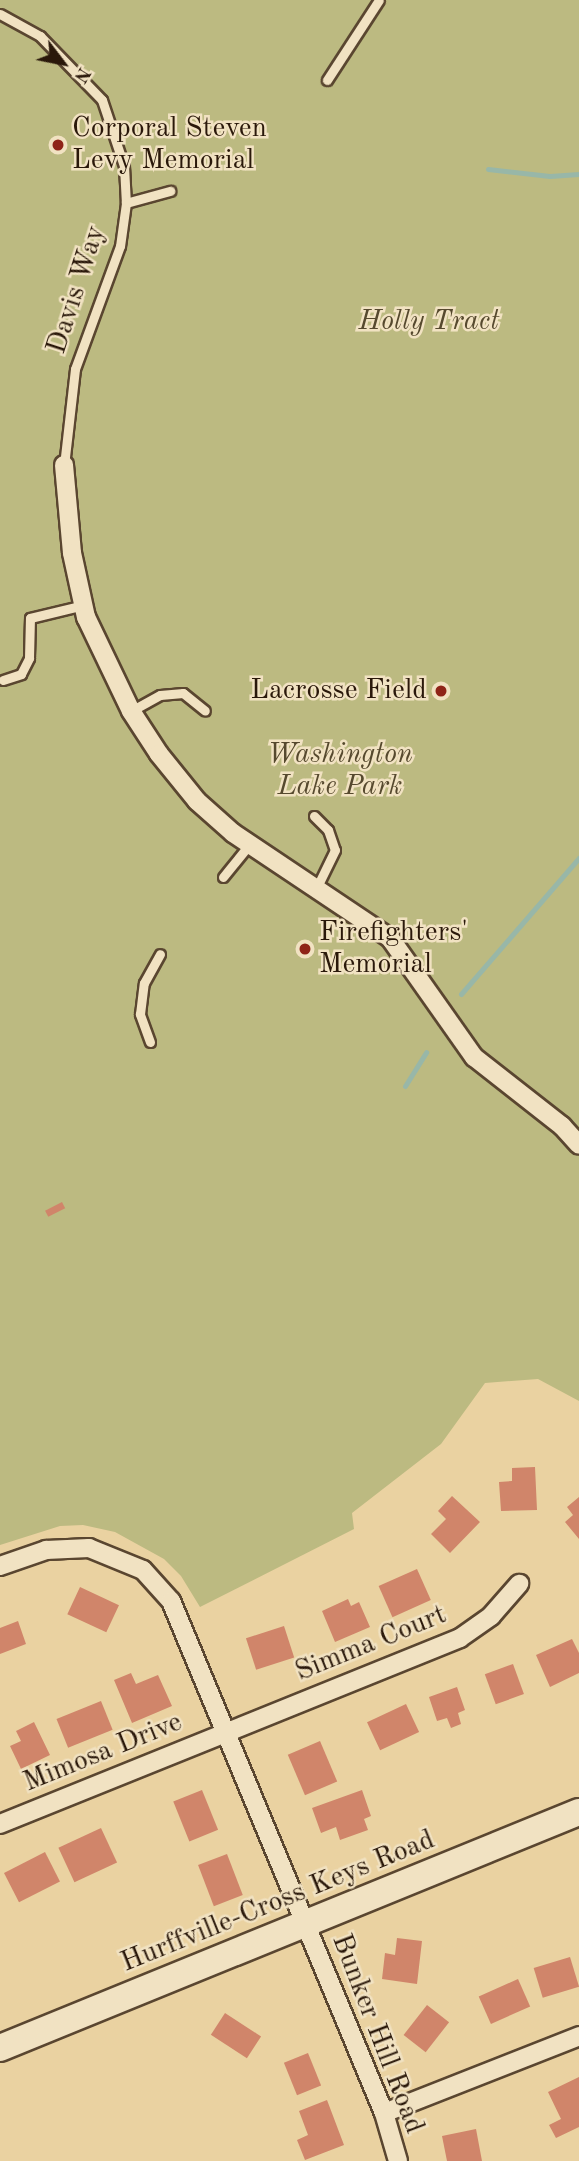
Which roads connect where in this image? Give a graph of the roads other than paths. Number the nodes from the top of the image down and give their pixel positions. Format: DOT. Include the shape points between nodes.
graph roads {
  1 [pos="379,0"];
  2 [pos="0,14"];
  3 [pos="327,80"];
  4 [pos="170,191"];
  5 [pos="126,203"];
  6 [pos="64,465"];
  7 [pos="84,605"];
  8 [pos="3,680"];
  9 [pos="131,711"];
  10 [pos="205,711"];
  11 [pos="314,816"];
  12 [pos="250,845"];
  13 [pos="223,877"];
  14 [pos="316,889"];
  15 [pos="160,954"];
  16 [pos="150,1042"];
  17 [pos="579,1145"];
  18 [pos="0,1566"];
  19 [pos="519,1584"];
  20 [pos="227,1731"];
  21 [pos="579,1812"];
  22 [pos="0,1824"];
  23 [pos="307,1926"];
  24 [pos="579,2036"];
  25 [pos="0,2048"];
  26 [pos="384,2113"];
  27 [pos="398,2161"];
  1 -- 3 [label="lane"];
  2 -- 5 [label="lane, Davis Way" via="40,36 102,100 124,166"];
  4 -- 5 [label="lane"];
  5 -- 6 [label="lane, Davis Way" via="120,246 75,369"];
  6 -- 7 [label="street" via="72,553"];
  7 -- 8 [label="lane" via="30,618 29,658 21,674"];
  7 -- 9 [label="street"];
  9 -- 10 [label="lane" via="160,695 184,693"];
  9 -- 12 [label="street" via="197,801"];
  11 -- 14 [label="lane" via="328,830 335,850"];
  12 -- 13 [label="lane"];
  12 -- 14 [label="street"];
  14 -- 17 [label="street" via="390,938 474,1056 562,1126"];
  15 -- 16 [label="lane" via="144,984 140,1014"];
  18 -- 20 [label="street, Mimosa Drive" via="46,1550 75,1547 117,1557 143,1570 162,1588 180,1616"];
  19 -- 20 [label="street, Simma Court" via="491,1616 460,1638"];
  20 -- 22 [label="street, Mimosa Drive"];
  20 -- 23 [label="street, Mimosa Drive"];
  21 -- 23 [label="main road, Hurffville-Cross Keys Road"];
  23 -- 25 [label="main road, Hurffville-Cross Keys Road"];
  23 -- 26 [label="street, Bunker Hill Road"];
  24 -- 26 [label="street"];
  26 -- 27 [label="street, Bunker Hill Road"];
}
